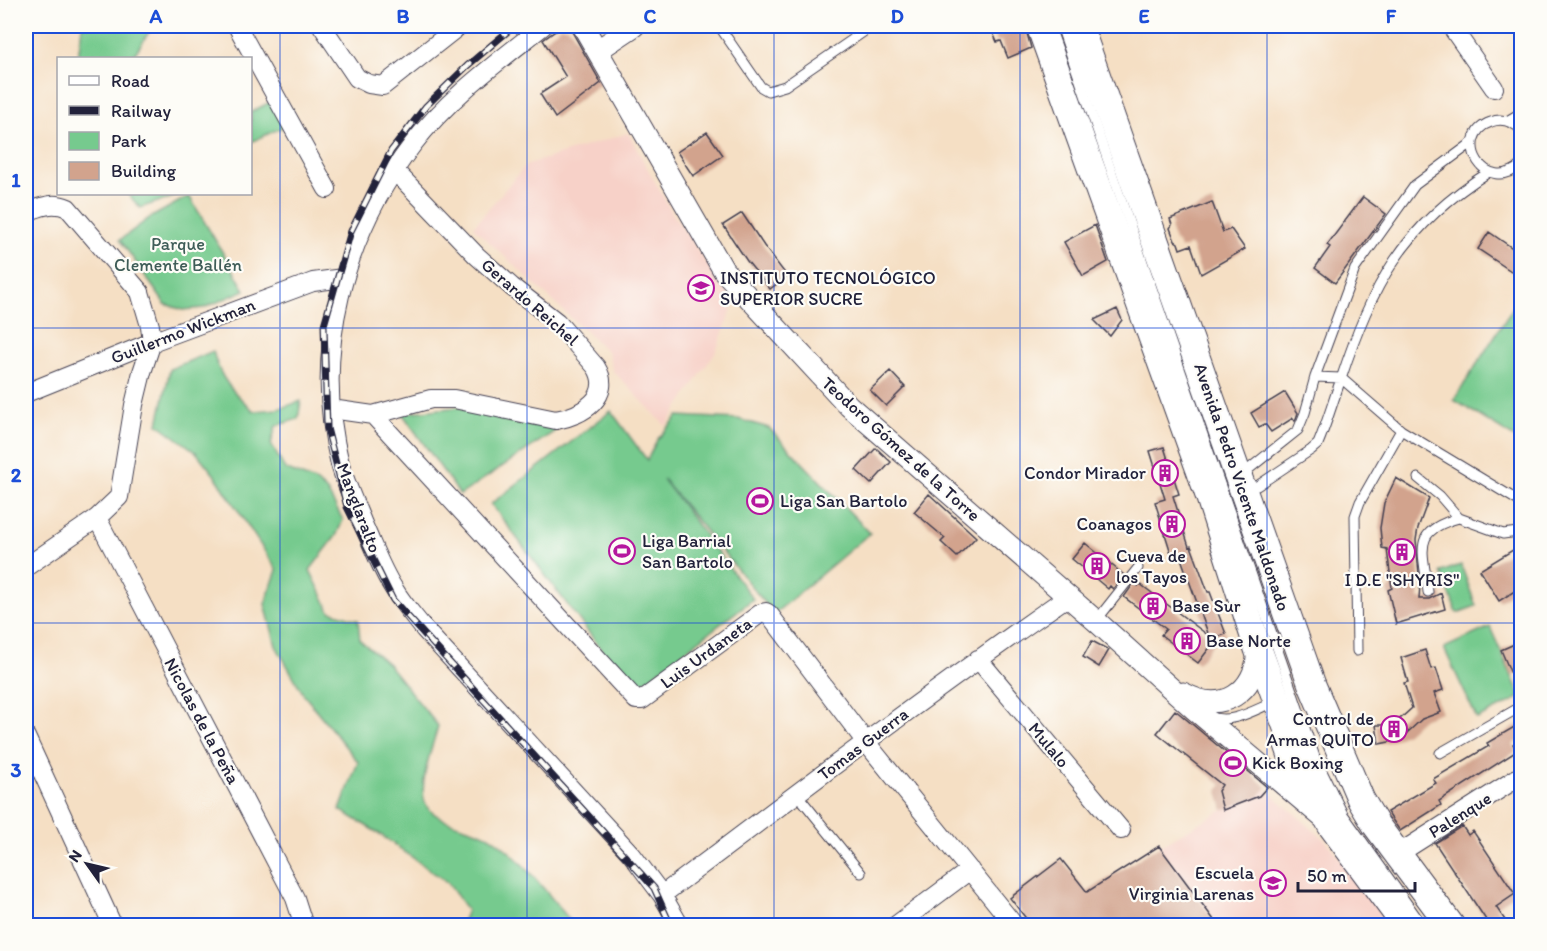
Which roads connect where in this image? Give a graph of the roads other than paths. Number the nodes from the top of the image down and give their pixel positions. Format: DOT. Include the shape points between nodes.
graph roads {
  1 [pos="237,26"];
  2 [pos="322,26"];
  3 [pos="459,26"];
  4 [pos="543,26"];
  5 [pos="583,26"];
  6 [pos="634,26"];
  7 [pos="719,26"];
  8 [pos="872,26"];
  9 [pos="1040,26"];
  10 [pos="1061,26"];
  11 [pos="1071,26"];
  12 [pos="1079,26"];
  13 [pos="1451,26"];
  14 [pos="598,50"];
  15 [pos="1494,88"];
  16 [pos="1521,112"];
  17 [pos="1507,120"];
  18 [pos="1521,130"];
  19 [pos="1473,142"];
  20 [pos="1521,164"];
  21 [pos="394,170"];
  22 [pos="1489,172"];
  23 [pos="327,189"];
  24 [pos="26,209"];
  25 [pos="343,278"];
  26 [pos="152,342"];
  27 [pos="1315,377"];
  28 [pos="1341,378"];
  29 [pos="26,393"];
  30 [pos="331,409"];
  31 [pos="373,415"];
  32 [pos="1401,430"];
  33 [pos="1418,478"];
  34 [pos="1227,492"];
  35 [pos="1521,503"];
  36 [pos="97,518"];
  37 [pos="1459,518"];
  38 [pos="1521,529"];
  39 [pos="26,567"];
  40 [pos="1138,568"];
  41 [pos="1428,592"];
  42 [pos="1067,597"];
  43 [pos="1096,621"];
  44 [pos="1357,651"];
  45 [pos="1258,657"];
  46 [pos="978,659"];
  47 [pos="1300,680"];
  48 [pos="1166,683"];
  49 [pos="1290,684"];
  50 [pos="1307,700"];
  51 [pos="1267,705"];
  52 [pos="1521,706"];
  53 [pos="1194,709"];
  54 [pos="26,737"];
  55 [pos="865,741"];
  56 [pos="1440,753"];
  57 [pos="1521,775"];
  58 [pos="797,794"];
  59 [pos="1300,798"];
  60 [pos="1344,821"];
  61 [pos="1121,830"];
  62 [pos="1400,867"];
  63 [pos="970,870"];
  64 [pos="861,873"];
  65 [pos="662,895"];
  66 [pos="900,924"];
  67 [pos="113,926"];
  68 [pos="304,926"];
  69 [pos="666,926"];
  70 [pos="680,926"];
  71 [pos="1015,926"];
  72 [pos="1406,926"];
  73 [pos="1423,926"];
  74 [pos="1451,926"];
  1 -- 23 [label="street"];
  2 -- 3 [label="street" via="357,78 383,86"];
  4 -- 21 [label="street, Manglaralto" via="442,111"];
  5 -- 14 [label="street, Teodoro Gómez de la Torre"];
  6 -- 14 [label="street"];
  7 -- 8 [label="lane" via="761,87 768,91 785,86"];
  9 -- 34 [label="main road, Avenida Pedro Vicente Maldonado"];
  10 -- 34 [label="lane"];
  11 -- 34 [label="lane"];
  12 -- 34 [label="main road, Avenida Pedro Vicente Maldonado"];
  13 -- 15 [label="street"];
  14 -- 42 [label="street, Teodoro Gómez de la Torre" via="724,271 849,406"];
  16 -- 17 [label="lane"];
  17 -- 18 [label="lane"];
  17 -- 19 [label="lane" via="1482,127"];
  19 -- 22 [label="lane" via="1476,160"];
  19 -- 27 [label="lane" via="1415,185 1355,269"];
  20 -- 22 [label="lane" via="1507,174"];
  21 -- 25 [label="street, Manglaralto" via="361,231"];
  21 -- 31 [label="street, Gerardo Reichel" via="477,256 557,322 596,367 603,386 597,398 581,411 556,420 444,398"];
  22 -- 28 [label="lane" via="1461,189 1429,217 1383,274"];
  24 -- 26 [label="street" via="47,204 68,208 140,292"];
  25 -- 26 [label="street, Guillermo Wickman" via="313,282"];
  25 -- 30 [label="street, Manglaralto" via="329,367"];
  26 -- 29 [label="street, Guillermo Wickman"];
  26 -- 36 [label="street" via="134,405 119,497"];
  27 -- 28 [label="lane"];
  27 -- 34 [label="lane" via="1298,430"];
  28 -- 32 [label="lane"];
  28 -- 34 [label="lane" via="1318,444 1257,486"];
  30 -- 31 [label="street, Gerardo Reichel"];
  30 -- 65 [label="street, Manglaralto" via="346,483 395,591 424,628 632,855"];
  31 -- 55 [label="street, Luis Urdaneta" via="636,700 642,700 766,612"];
  32 -- 35 [label="lane"];
  32 -- 44 [label="lane" via="1355,516"];
  33 -- 37 [label="lane"];
  34 -- 45 [label="main road, Avenida Pedro Vicente Maldonado"];
  34 -- 47 [label="lane"];
  34 -- 49 [label="lane"];
  34 -- 62 [label="main road, Avenida Pedro Vicente Maldonado" via="1361,800"];
  36 -- 39 [label="street"];
  36 -- 68 [label="street, Nicolas de la Peña" via="295,898"];
  37 -- 38 [label="lane" via="1503,534"];
  37 -- 41 [label="lane" via="1431,529 1423,541"];
  40 -- 43 [label="lane"];
  42 -- 43 [label="street, Teodoro Gómez de la Torre"];
  42 -- 46 [label="street, Tomas Guerra"];
  43 -- 48 [label="street, Teodoro Gómez de la Torre"];
  45 -- 48 [label="street, Teodoro Gómez de la Torre" via="1252,679 1230,699 1200,701"];
  45 -- 51 [label="street"];
  45 -- 60 [label="main road, Avenida Pedro Vicente Maldonado" via="1290,736"];
  46 -- 55 [label="street, Tomas Guerra"];
  46 -- 61 [label="street, Mulalo"];
  47 -- 49 [label="lane"];
  47 -- 50 [label="lane"];
  48 -- 53 [label="street, Teodoro Gómez de la Torre"];
  49 -- 73 [label="lane" via="1315,757 1343,814"];
  51 -- 53 [label="lane" via="1220,720"];
  51 -- 59 [label="street"];
  52 -- 56 [label="lane"];
  53 -- 59 [label="street, Teodoro Gómez de la Torre"];
  54 -- 67 [label="street"];
  55 -- 58 [label="street, Tomas Guerra"];
  55 -- 63 [label="street, Luis Urdaneta"];
  57 -- 62 [label="street, Palenque"];
  58 -- 64 [label="lane"];
  58 -- 65 [label="street, Tomas Guerra"];
  59 -- 60 [label="street, Teodoro Gómez de la Torre"];
  60 -- 62 [label="lane"];
  60 -- 72 [label="main road, Avenida Pedro Vicente Maldonado" via="1346,846"];
  62 -- 74 [label="main road, Avenida Pedro Vicente Maldonado"];
  63 -- 66 [label="street"];
  63 -- 71 [label="street, Luis Urdaneta"];
  65 -- 69 [label="street" via="660,907"];
  65 -- 70 [label="street, Manglaralto"];
}
